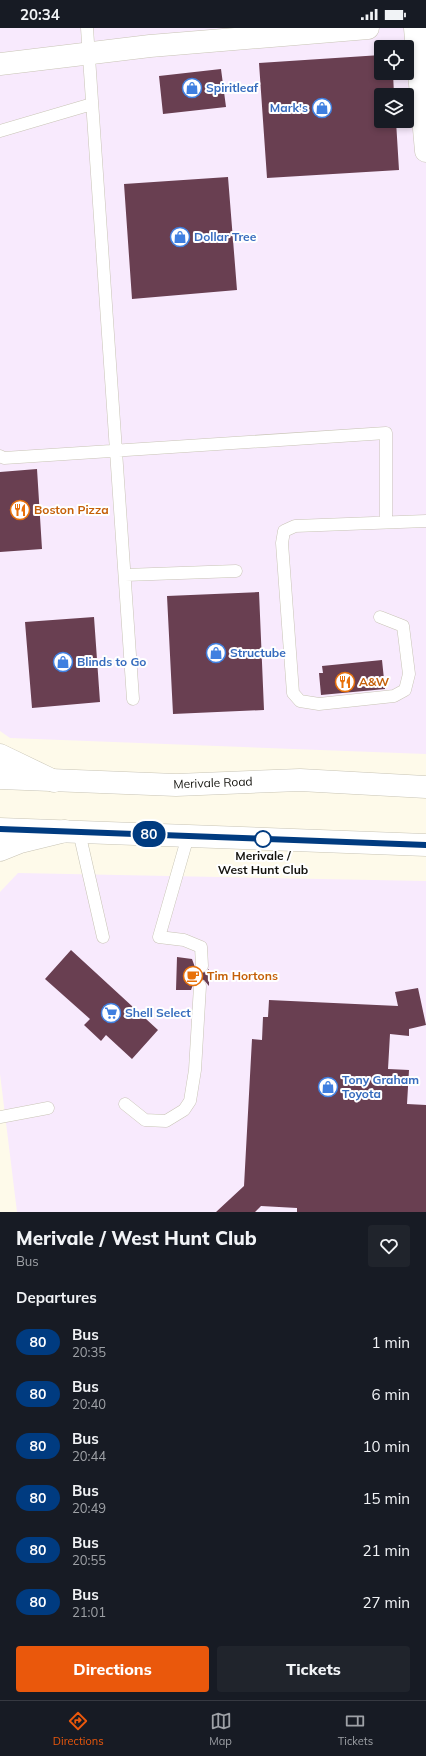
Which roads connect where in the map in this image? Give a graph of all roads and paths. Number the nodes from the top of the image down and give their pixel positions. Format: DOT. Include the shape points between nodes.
graph roads {
  1 [pos="87,28"];
  2 [pos="368,28"];
  3 [pos="415,28"];
  4 [pos="90,53"];
  5 [pos="0,64"];
  6 [pos="92,104"];
  7 [pos="0,131"];
  8 [pos="426,151"];
  9 [pos="116,450"];
  10 [pos="0,456"];
  11 [pos="426,520"];
  12 [pos="386,521"];
  13 [pos="236,571"];
  14 [pos="124,575"];
  15 [pos="380,617"];
  16 [pos="133,699"];
  17 [pos="0,754"];
  18 [pos="0,778"];
  19 [pos="54,781"];
  20 [pos="426,787"];
  21 [pos="0,829"];
  22 [pos="72,831"];
  23 [pos="188,836"];
  24 [pos="426,845"];
  25 [pos="0,850"];
  26 [pos="103,937"];
  27 [pos="202,966"];
  28 [pos="200,986"];
  29 [pos="125,1104"];
  30 [pos="48,1108"];
  31 [pos="0,1117"];
  1 -- 4 [label="lane"];
  2 -- 4 [label="main road"];
  3 -- 8 [label="main road"];
  4 -- 5 [label="main road"];
  4 -- 6 [label="lane"];
  6 -- 7 [label="lane"];
  6 -- 9 [label="lane"];
  9 -- 10 [label="lane" via="4,458"];
  9 -- 12 [label="lane" via="386,433"];
  9 -- 14 [label="lane"];
  11 -- 12 [label="lane"];
  12 -- 15 [label="lane" via="295,526 284,531 282,543 293,693 300,701 319,704 394,696 405,690 409,674 403,626"];
  13 -- 14 [label="lane"];
  14 -- 16 [label="lane"];
  17 -- 19 [label="main road"];
  18 -- 19 [label="main road, Merivale Road"];
  19 -- 20 [label="main road, Merivale Road" via="176,785 300,780"];
  21 -- 22 [label="main road"];
  22 -- 23 [label="main road"];
  22 -- 25 [label="main road" via="20,842"];
  22 -- 26 [label="lane"];
  23 -- 24 [label="main road"];
  23 -- 27 [label="lane" via="159,937 184,940 201,947"];
  28 -- 29 [label="lane" via="195,1070 190,1101 184,1110 166,1121 145,1120"];
  30 -- 31 [label="lane"];
}
